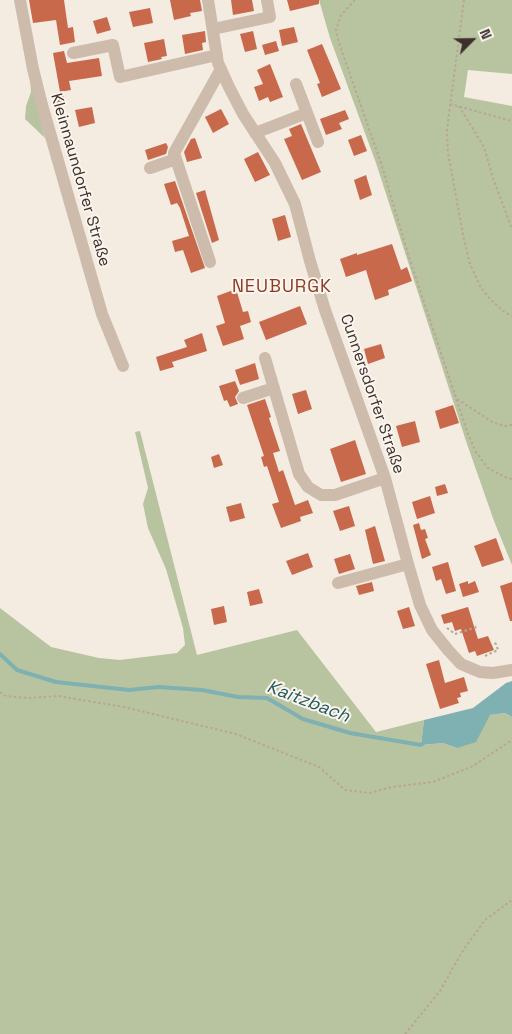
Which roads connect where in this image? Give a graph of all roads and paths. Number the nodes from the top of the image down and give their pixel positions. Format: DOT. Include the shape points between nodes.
graph roads {
  1 [pos="20,0"];
  2 [pos="208,0"];
  3 [pos="268,0"];
  4 [pos="355,0"];
  5 [pos="464,0"];
  6 [pos="213,29"];
  7 [pos="73,53"];
  8 [pos="217,55"];
  9 [pos="221,69"];
  10 [pos="296,84"];
  11 [pos="450,104"];
  12 [pos="459,106"];
  13 [pos="307,114"];
  14 [pos="512,121"];
  15 [pos="255,133"];
  16 [pos="318,142"];
  17 [pos="176,159"];
  18 [pos="150,168"];
  19 [pos="512,229"];
  20 [pos="210,262"];
  21 [pos="512,316"];
  22 [pos="266,358"];
  23 [pos="123,366"];
  24 [pos="274,388"];
  25 [pos="243,398"];
  26 [pos="456,399"];
  27 [pos="512,425"];
  28 [pos="385,478"];
  29 [pos="512,478"];
  30 [pos="408,564"];
  31 [pos="338,583"];
  32 [pos="442,625"];
  33 [pos="476,625"];
  34 [pos="494,643"];
  35 [pos="485,656"];
  36 [pos="512,670"];
  37 [pos="0,692"];
  38 [pos="512,742"];
  39 [pos="512,900"];
  40 [pos="405,1034"];
  1 -- 23 [label="street, Kleinnaundorfer Straße" via="42,105 102,314"];
  2 -- 6 [label="street, Cunnersdorfer Straße"];
  3 -- 6 [label="street" via="270,17"];
  4 -- 26 [label="path" via="341,15 336,30 339,43"];
  5 -- 11 [label="path"];
  6 -- 8 [label="street, Cunnersdorfer Straße"];
  7 -- 8 [label="street" via="113,44 120,77"];
  8 -- 9 [label="street, Cunnersdorfer Straße"];
  9 -- 15 [label="street, Cunnersdorfer Straße"];
  9 -- 17 [label="street" via="174,153"];
  10 -- 13 [label="street"];
  11 -- 12 [label="path"];
  11 -- 21 [label="path" via="448,153 470,264 485,293"];
  12 -- 14 [label="path"];
  12 -- 19 [label="path" via="484,147"];
  13 -- 15 [label="street"];
  13 -- 16 [label="street"];
  15 -- 28 [label="street, Cunnersdorfer Straße" via="295,204 325,310"];
  17 -- 18 [label="street"];
  17 -- 20 [label="street"];
  22 -- 24 [label="street"];
  24 -- 25 [label="street"];
  24 -- 28 [label="street" via="300,474 308,487 321,495 336,495"];
  26 -- 27 [label="path" via="494,423"];
  26 -- 29 [label="path" via="476,452 488,468"];
  28 -- 30 [label="street, Cunnersdorfer Straße"];
  30 -- 31 [label="street"];
  30 -- 36 [label="street, Cunnersdorfer Straße" via="420,605 432,630 456,659 480,672"];
  32 -- 33 [label="path" via="455,634"];
  34 -- 35 [label="path" via="498,650"];
  37 -- 38 [label="path" via="6,696 58,696 124,707 236,734 319,767 345,790 370,793 433,782 473,766"];
  39 -- 40 [label="path" via="485,920 440,990"];
}
